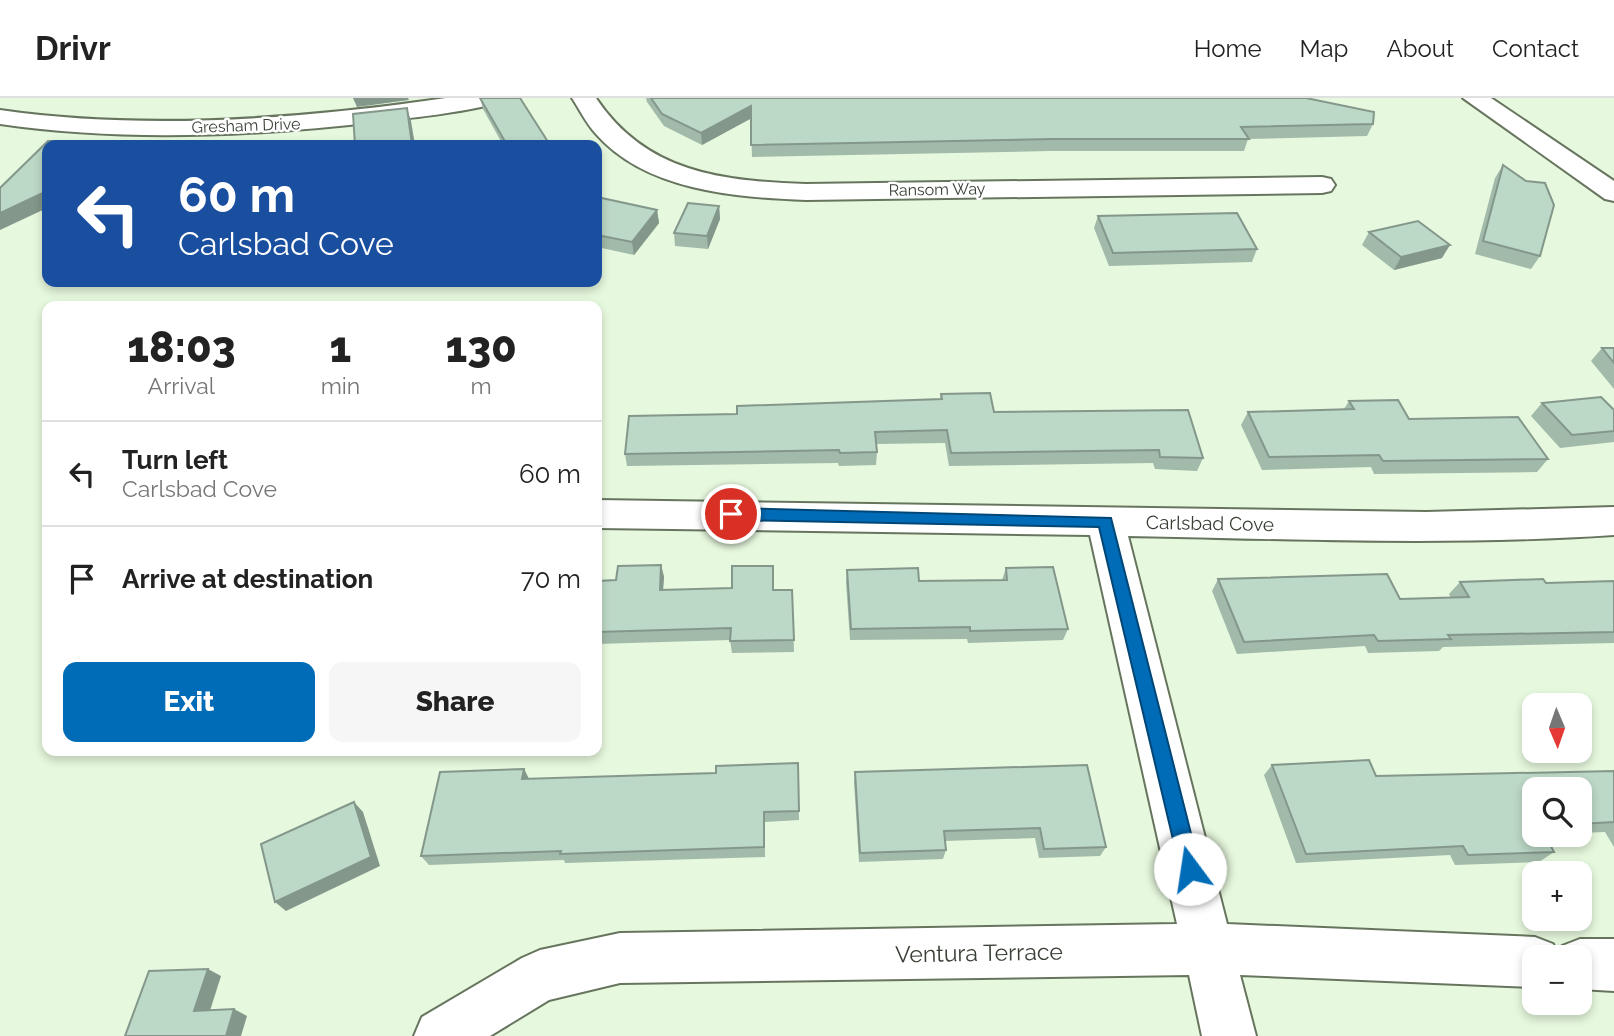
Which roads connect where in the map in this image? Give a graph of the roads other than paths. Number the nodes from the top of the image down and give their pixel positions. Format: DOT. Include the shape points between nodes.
graph roads {
  1 [pos="490,98"];
  2 [pos="584,98"];
  3 [pos="1475,98"];
  4 [pos="3,120"];
  5 [pos="286,134"];
  6 [pos="1322,185"];
  7 [pos="1614,193"];
  8 [pos="602,514"];
  9 [pos="1614,521"];
  10 [pos="1106,522"];
  11 [pos="1210,949"];
  12 [pos="1522,961"];
  13 [pos="1592,964"];
  14 [pos="1614,965"];
  15 [pos="441,1036"];
  16 [pos="1229,1036"];
  1 -- 5 [label="street, Gresham Drive"];
  2 -- 6 [label="street, Ransom Way" via="607,132 644,158 701,180 756,190"];
  3 -- 7 [label="street"];
  4 -- 5 [label="street, Gresham Drive"];
  8 -- 10 [label="street, Carlsbad Cove"];
  9 -- 10 [label="street, Carlsbad Cove" via="1489,527"];
  10 -- 11 [label="street"];
  11 -- 12 [label="street, Ventura Terrace"];
  11 -- 15 [label="street, Ventura Terrace" via="620,958 540,976"];
  11 -- 16 [label="street"];
  13 -- 14 [label="street"];
}
